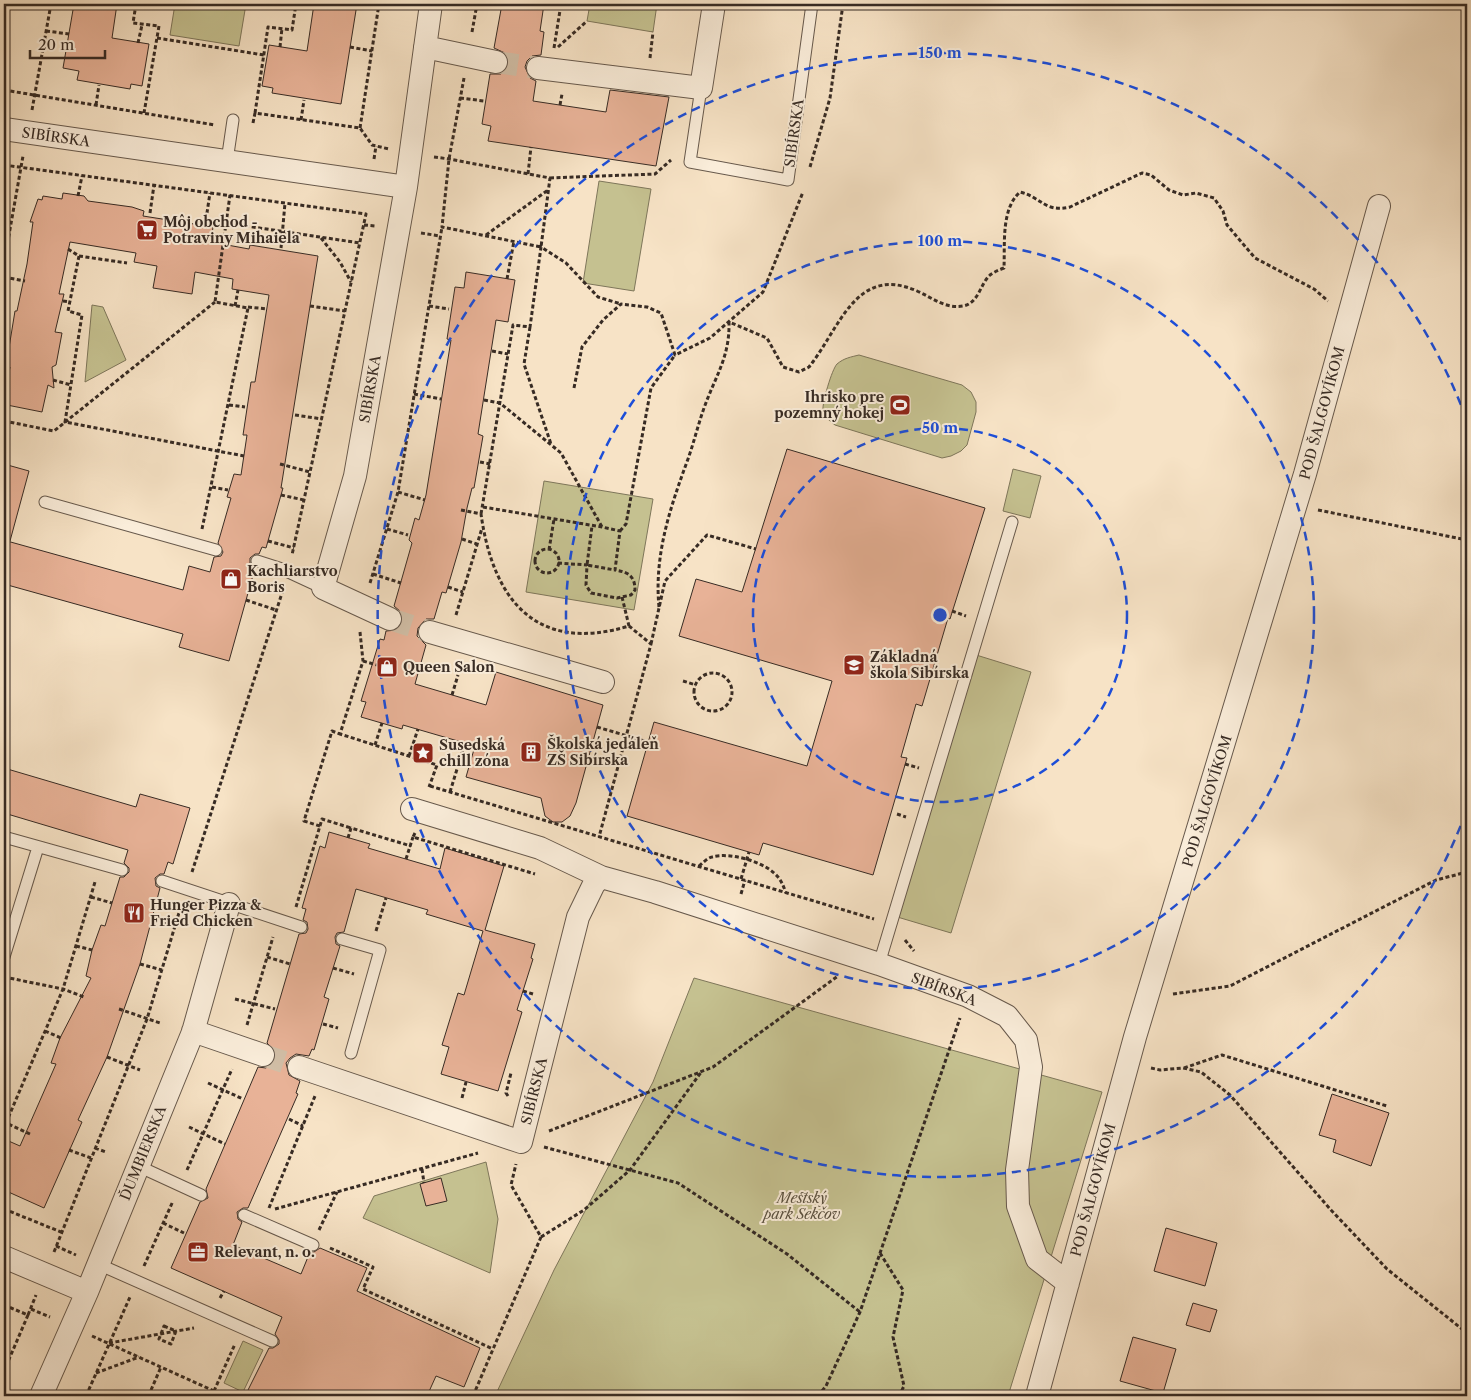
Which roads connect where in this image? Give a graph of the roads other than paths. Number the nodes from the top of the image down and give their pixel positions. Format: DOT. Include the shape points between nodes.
graph roads {
  1 [pos="431,4"];
  2 [pos="714,4"];
  3 [pos="812,4"];
  4 [pos="425,47"];
  5 [pos="496,62"];
  6 [pos="548,63"];
  7 [pos="702,88"];
  8 [pos="233,120"];
  9 [pos="4,129"];
  10 [pos="227,161"];
  11 [pos="406,187"];
  12 [pos="1379,206"];
  13 [pos="45,502"];
  14 [pos="1012,522"];
  15 [pos="216,550"];
  16 [pos="257,561"];
  17 [pos="323,588"];
  18 [pos="390,619"];
  19 [pos="440,635"];
  20 [pos="603,682"];
  21 [pos="417,810"];
  22 [pos="4,837"];
  23 [pos="38,846"];
  24 [pos="122,870"];
  25 [pos="601,877"];
  26 [pos="162,882"];
  27 [pos="229,904"];
  28 [pos="301,926"];
  29 [pos="342,939"];
  30 [pos="4,957"];
  31 [pos="870,962"];
  32 [pos="193,1031"];
  33 [pos="351,1052"];
  34 [pos="263,1055"];
  35 [pos="299,1067"];
  36 [pos="138,1166"];
  37 [pos="201,1195"];
  38 [pos="244,1215"];
  39 [pos="318,1245"];
  40 [pos="4,1257"];
  41 [pos="98,1264"];
  42 [pos="1068,1283"];
  43 [pos="87,1292"];
  44 [pos="272,1341"];
  45 [pos="41,1396"];
  46 [pos="1037,1396"];
  1 -- 4 [label="street, SIBÍRSKA"];
  2 -- 7 [label="street, SIBÍRSKA"];
  3 -- 7 [label="lane, SIBÍRSKA" via="788,180 690,162"];
  4 -- 5 [label="street"];
  4 -- 11 [label="street, SIBÍRSKA"];
  6 -- 7 [label="street"];
  8 -- 10 [label="lane"];
  9 -- 10 [label="street, SIBÍRSKA"];
  10 -- 11 [label="street, SIBÍRSKA"];
  11 -- 17 [label="street, SIBÍRSKA" via="355,476"];
  12 -- 42 [label="street, POD ŠALGOVÍKOM" via="1296,506 1128,1062"];
  13 -- 15 [label="lane"];
  14 -- 31 [label="lane" via="891,924"];
  16 -- 17 [label="lane"];
  17 -- 18 [label="street"];
  19 -- 20 [label="street"];
  21 -- 25 [label="street, SIBÍRSKA" via="540,848"];
  22 -- 23 [label="lane"];
  23 -- 24 [label="lane"];
  23 -- 30 [label="lane"];
  25 -- 31 [label="street, SIBÍRSKA"];
  25 -- 35 [label="street, SIBÍRSKA" via="594,884 578,917 521,1142"];
  26 -- 27 [label="lane"];
  27 -- 28 [label="lane"];
  27 -- 32 [label="street, ĎUMBIERSKA"];
  29 -- 33 [label="lane" via="380,950"];
  31 -- 42 [label="street, SIBÍRSKA" via="968,996 1007,1016 1026,1040 1031,1068 1017,1170 1018,1206 1038,1259"];
  32 -- 34 [label="street"];
  32 -- 36 [label="street, ĎUMBIERSKA"];
  36 -- 37 [label="lane"];
  36 -- 41 [label="street, ĎUMBIERSKA"];
  38 -- 39 [label="lane"];
  40 -- 43 [label="street"];
  41 -- 43 [label="street, ĎUMBIERSKA"];
  41 -- 44 [label="lane"];
  42 -- 46 [label="street, POD ŠALGOVÍKOM"];
  43 -- 45 [label="street, ĎUMBIERSKA"];
}
